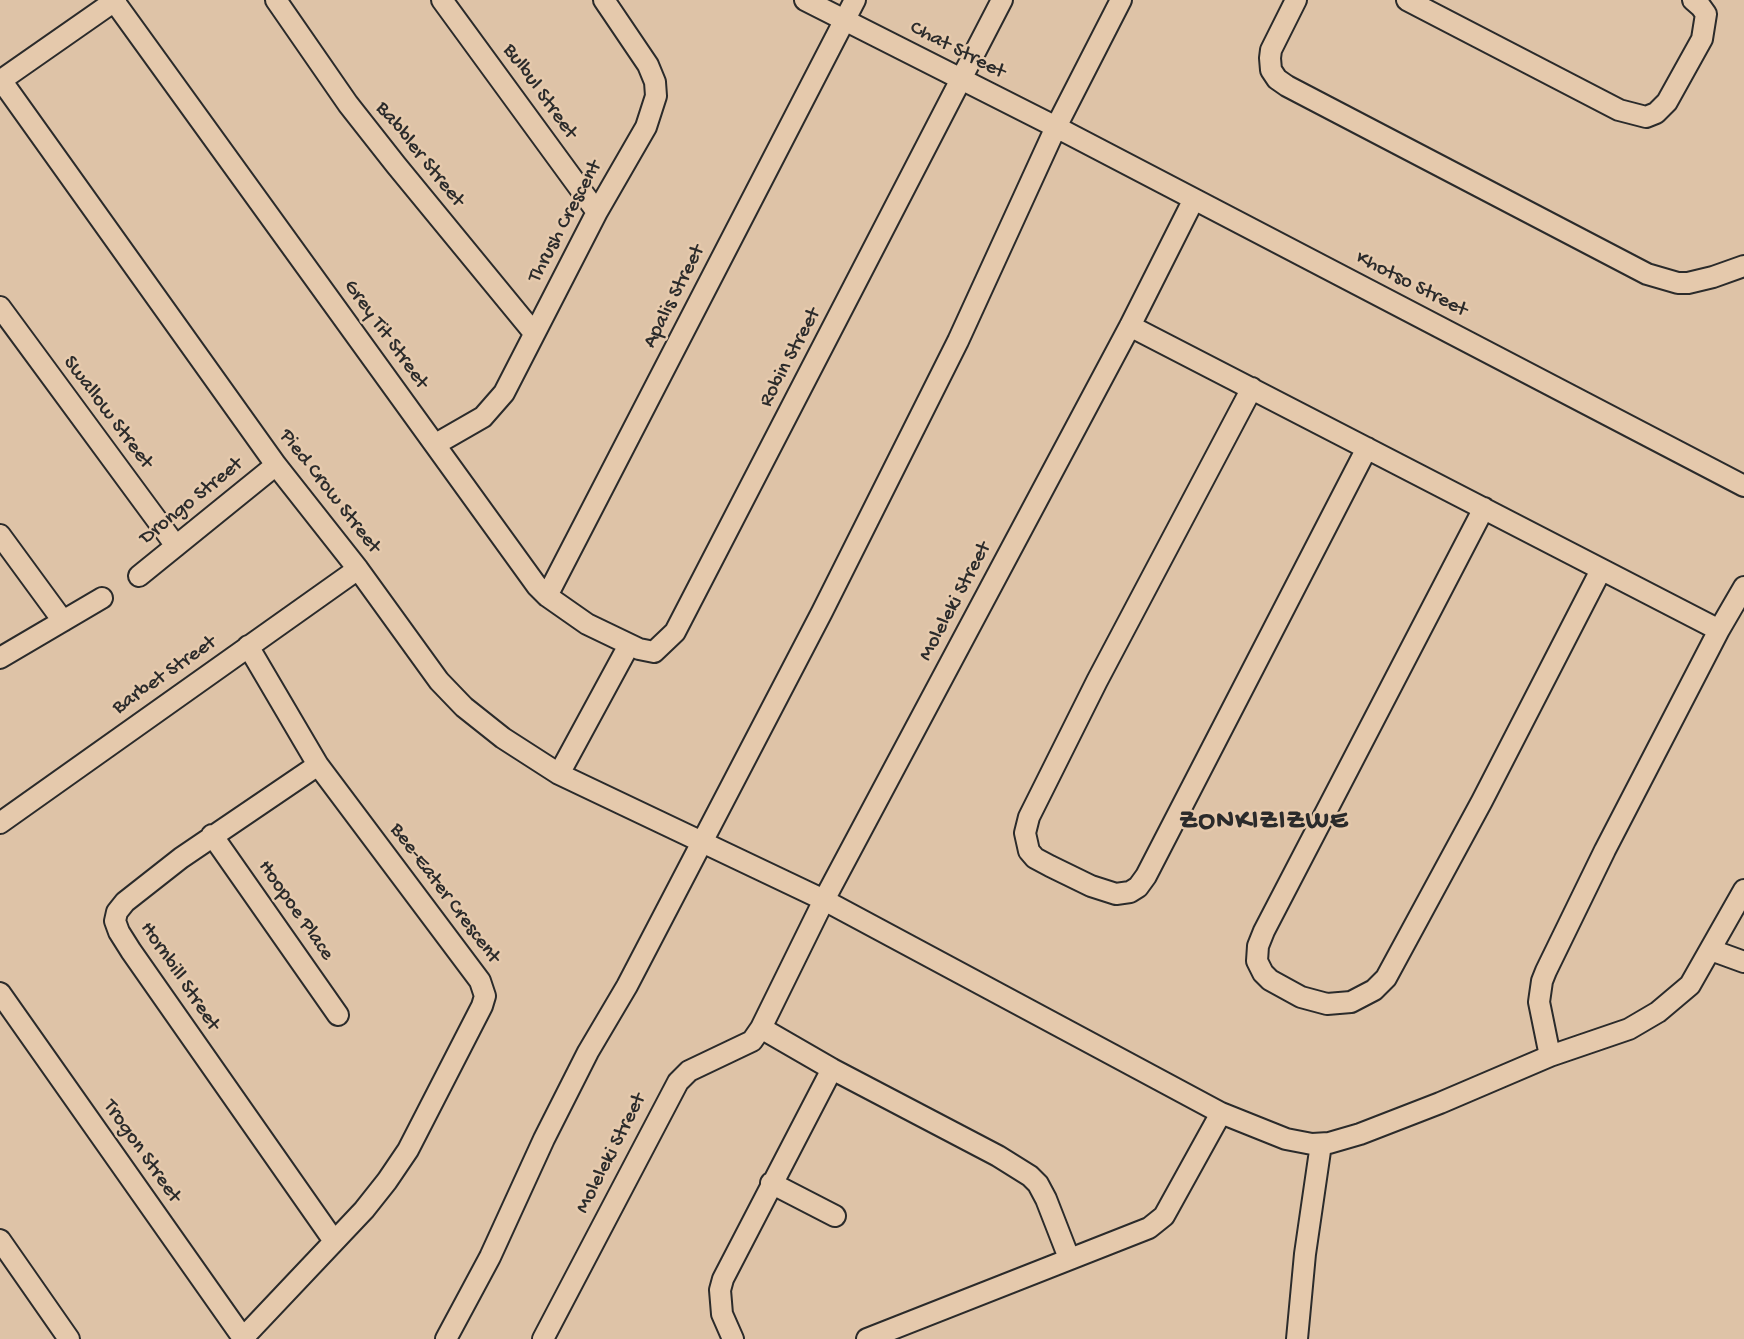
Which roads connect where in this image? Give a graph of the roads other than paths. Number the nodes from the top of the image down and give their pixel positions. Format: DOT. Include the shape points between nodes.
graph roads {
  1 [pos="276,0"];
  2 [pos="442,0"];
  3 [pos="604,0"];
  4 [pos="805,0"];
  5 [pos="855,0"];
  6 [pos="1002,0"];
  7 [pos="1121,0"];
  8 [pos="1296,0"];
  9 [pos="1407,0"];
  10 [pos="1693,0"];
  11 [pos="115,1"];
  12 [pos="845,20"];
  13 [pos="0,80"];
  14 [pos="961,80"];
  15 [pos="1056,127"];
  16 [pos="1194,199"];
  17 [pos="597,212"];
  18 [pos="1744,266"];
  19 [pos="0,307"];
  20 [pos="1130,326"];
  21 [pos="534,333"];
  22 [pos="1252,388"];
  23 [pos="436,444"];
  24 [pos="1367,448"];
  25 [pos="276,465"];
  26 [pos="1744,486"];
  27 [pos="1484,508"];
  28 [pos="0,535"];
  29 [pos="176,546"];
  30 [pos="358,569"];
  31 [pos="1601,570"];
  32 [pos="139,576"];
  33 [pos="1744,587"];
  34 [pos="547,596"];
  35 [pos="102,598"];
  36 [pos="63,621"];
  37 [pos="1719,630"];
  38 [pos="629,645"];
  39 [pos="248,646"];
  40 [pos="654,652"];
  41 [pos="0,658"];
  42 [pos="318,765"];
  43 [pos="560,774"];
  44 [pos="0,823"];
  45 [pos="212,835"];
  46 [pos="702,840"];
  47 [pos="1744,890"];
  48 [pos="824,900"];
  49 [pos="1711,950"];
  50 [pos="1744,962"];
  51 [pos="0,993"];
  52 [pos="338,1015"];
  53 [pos="761,1028"];
  54 [pos="1550,1056"];
  55 [pos="831,1069"];
  56 [pos="1221,1113"];
  57 [pos="1321,1144"];
  58 [pos="771,1183"];
  59 [pos="835,1216"];
  60 [pos="0,1240"];
  61 [pos="334,1241"];
  62 [pos="1069,1258"];
  63 [pos="69,1339"];
  64 [pos="243,1339"];
  65 [pos="446,1339"];
  66 [pos="543,1339"];
  67 [pos="732,1339"];
  68 [pos="867,1339"];
  69 [pos="1298,1339"];
  1 -- 21 [label="street, Babbler Street" via="355,113"];
  2 -- 17 [label="street, Bulbul Street"];
  3 -- 17 [label="street, Thrush Crescent" via="648,65 657,89 646,127"];
  4 -- 12 [label="street, Chat Street"];
  5 -- 12 [label="street, Apalis Street"];
  6 -- 14 [label="street, Robin Street"];
  7 -- 15 [label="street"];
  8 -- 18 [label="street" via="1270,58 1276,79 1287,86 1647,274 1688,284"];
  9 -- 10 [label="street" via="1619,110 1646,117 1667,102 1702,39 1706,14"];
  11 -- 13 [label="street"];
  11 -- 23 [label="street, Grey Tit Street"];
  12 -- 14 [label="street, Chat Street"];
  12 -- 34 [label="street, Apalis Street"];
  13 -- 25 [label="street, Pied Crow Street"];
  14 -- 15 [label="street, Chat Street"];
  14 -- 40 [label="street, Robin Street" via="675,632"];
  15 -- 16 [label="street, Khotso Street"];
  15 -- 46 [label="street" via="958,340"];
  16 -- 20 [label="street, Moleleki Street"];
  16 -- 26 [label="street, Khotso Street"];
  17 -- 21 [label="street, Thrush Crescent"];
  19 -- 29 [label="street, Swallow Street"];
  20 -- 22 [label="street"];
  20 -- 48 [label="street, Moleleki Street"];
  21 -- 23 [label="street, Thrush Crescent" via="512,380 490,410"];
  22 -- 24 [label="street"];
  22 -- 24 [label="street" via="1029,817 1024,832 1029,851 1050,866 1116,894 1130,892 1146,876"];
  23 -- 34 [label="street, Grey Tit Street" via="464,488"];
  24 -- 27 [label="street"];
  25 -- 29 [label="street, Drongo Street"];
  25 -- 30 [label="street, Pied Crow Street"];
  27 -- 31 [label="street"];
  27 -- 31 [label="street" via="1258,946 1257,962 1263,973 1301,997 1327,1004 1351,1002 1374,990 1386,978"];
  28 -- 36 [label="street"];
  29 -- 32 [label="street, Drongo Street"];
  30 -- 39 [label="street, Barbet Street"];
  30 -- 43 [label="street, Pied Crow Street" via="451,694 503,738"];
  31 -- 37 [label="street"];
  33 -- 37 [label="street"];
  34 -- 38 [label="street, Grey Tit Street" via="587,624"];
  35 -- 36 [label="street"];
  36 -- 41 [label="street"];
  37 -- 54 [label="street" via="1542,981 1539,1002"];
  38 -- 40 [label="street, Grey Tit Street"];
  38 -- 43 [label="street"];
  39 -- 42 [label="street, Bee-Eater Crescent"];
  39 -- 44 [label="street, Barbet Street"];
  42 -- 45 [label="street, Hornbill Street"];
  42 -- 61 [label="street, Bee-Eater Crescent" via="480,981 485,994 408,1150 370,1203"];
  43 -- 46 [label="street, Pied Crow Street"];
  45 -- 52 [label="street, Hoopoe Place"];
  45 -- 61 [label="street, Hornbill Street" via="125,902 117,912 116,925"];
  46 -- 48 [label="street, Pied Crow Street"];
  46 -- 65 [label="street" via="578,1071 490,1257"];
  47 -- 49 [label="street"];
  48 -- 53 [label="street, Moleleki Street"];
  48 -- 56 [label="street, Pied Crow Street"];
  49 -- 50 [label="street"];
  49 -- 54 [label="street" via="1690,985 1645,1021"];
  51 -- 64 [label="street, Trogon Street"];
  53 -- 55 [label="street"];
  53 -- 66 [label="street, Moleleki Street" via="752,1041 689,1071 678,1082"];
  54 -- 57 [label="street" via="1360,1134"];
  55 -- 58 [label="street"];
  55 -- 62 [label="street" via="1030,1176 1046,1199"];
  56 -- 57 [label="street, Pied Crow Street" via="1296,1142"];
  56 -- 62 [label="street" via="1169,1208 1156,1223 1137,1234"];
  57 -- 69 [label="street"];
  58 -- 59 [label="street"];
  58 -- 67 [label="street" via="720,1290 722,1314"];
  60 -- 63 [label="street"];
  61 -- 64 [label="street, Bee-Eater Crescent"];
  62 -- 68 [label="street"];
}
